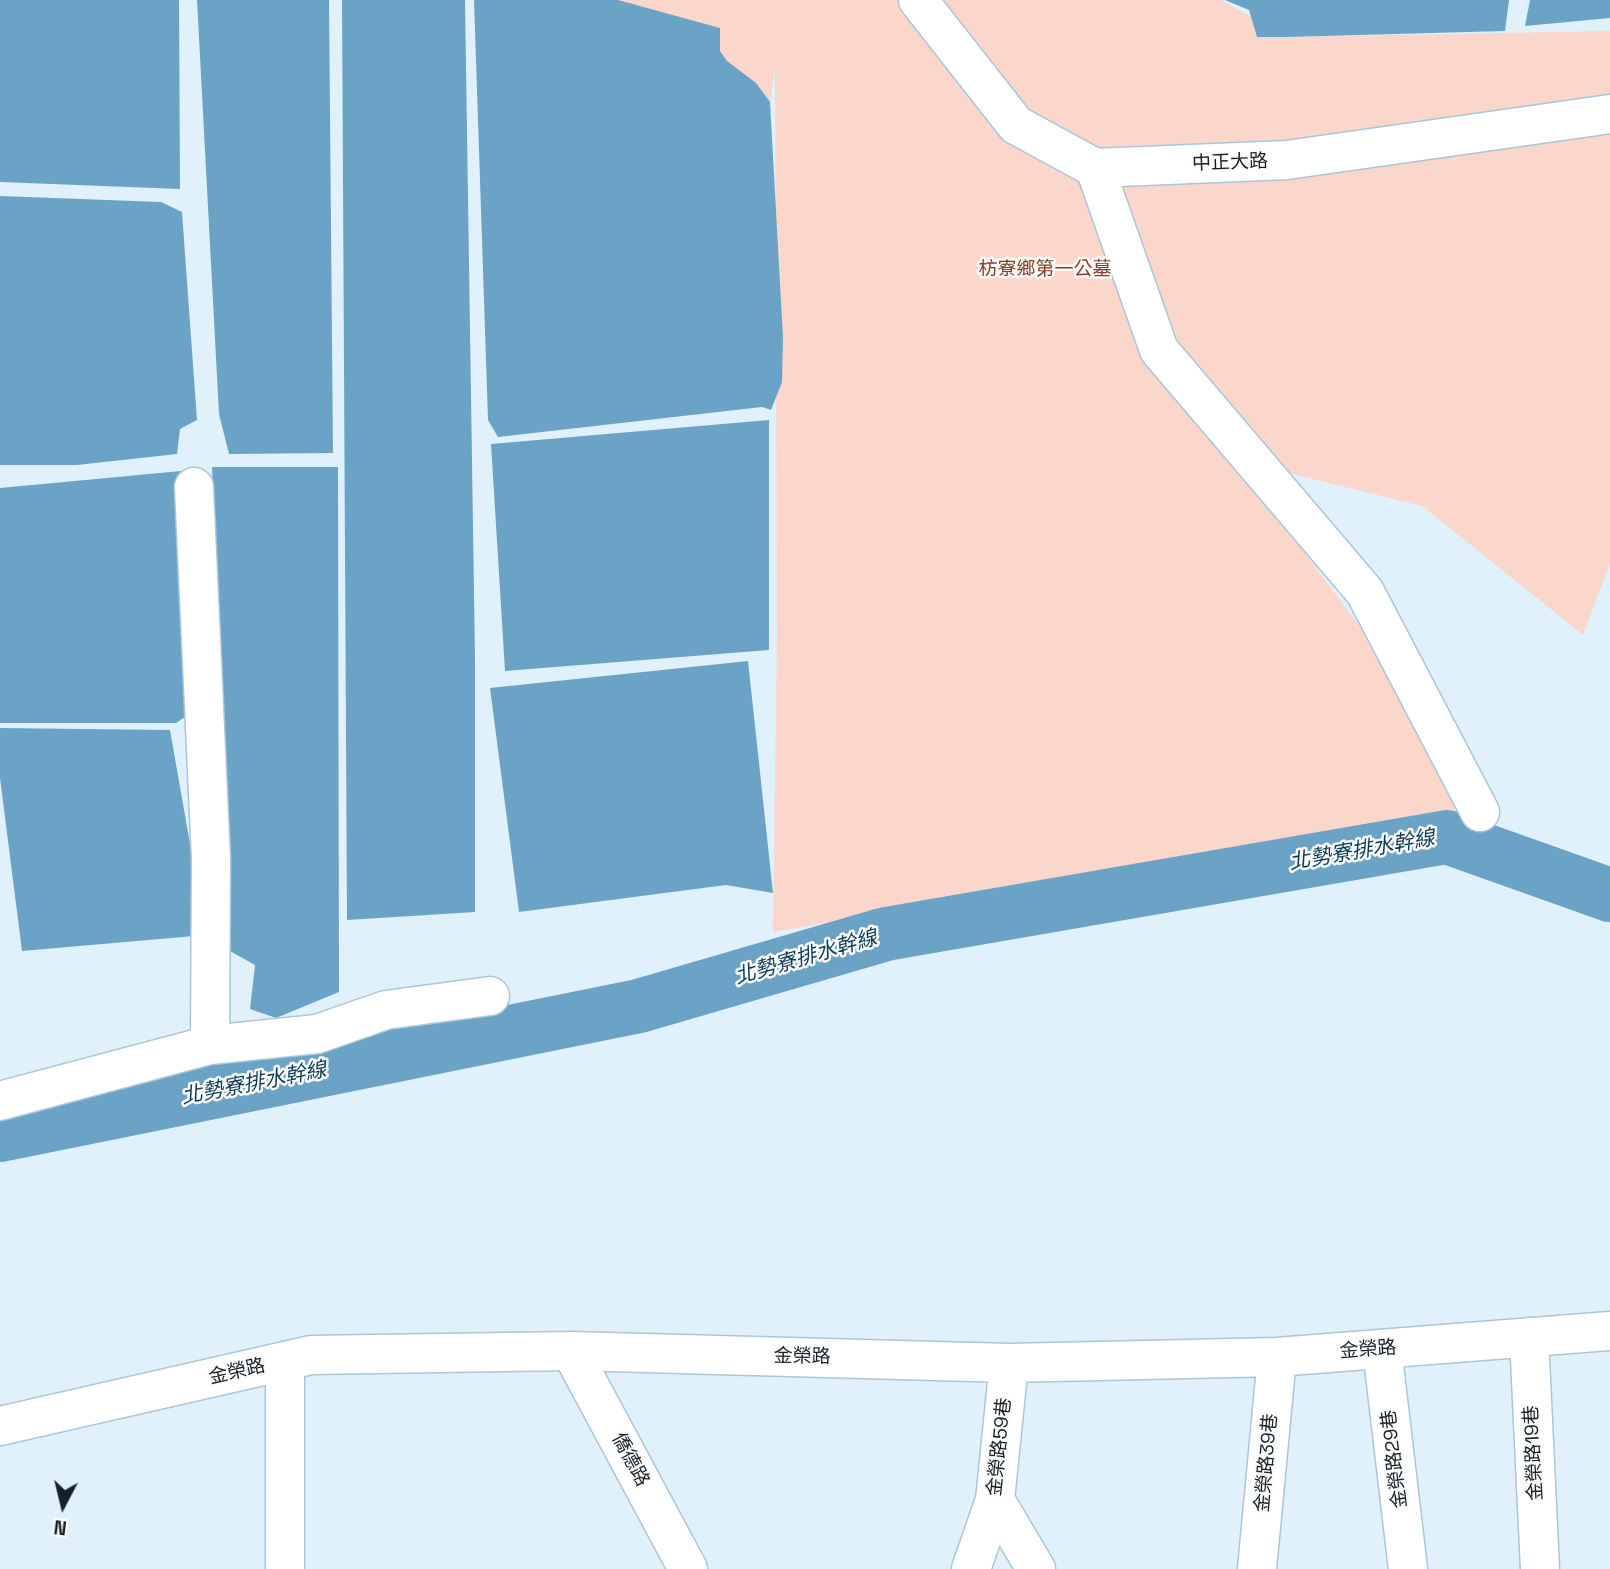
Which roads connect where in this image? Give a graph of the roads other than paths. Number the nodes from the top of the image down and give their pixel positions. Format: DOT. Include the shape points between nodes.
graph roads {
  1 [pos="918,0"];
  2 [pos="1610,114"];
  3 [pos="1095,168"];
  4 [pos="194,487"];
  5 [pos="1480,812"];
  6 [pos="490,996"];
  7 [pos="210,1045"];
  8 [pos="0,1101"];
  9 [pos="1610,1331"];
  10 [pos="1529,1338"];
  11 [pos="1382,1349"];
  12 [pos="571,1351"];
  13 [pos="1277,1357"];
  14 [pos="285,1361"];
  15 [pos="1009,1363"];
  16 [pos="0,1426"];
  17 [pos="995,1500"];
  18 [pos="285,1569"];
  19 [pos="688,1569"];
  20 [pos="971,1569"];
  21 [pos="1036,1569"];
  22 [pos="1258,1569"];
  23 [pos="1408,1569"];
  24 [pos="1540,1569"];
  1 -- 3 [label="street" via="1016,125"];
  2 -- 3 [label="street, 中正大路" via="1287,160"];
  3 -- 5 [label="street" via="1158,350 1364,592"];
  4 -- 7 [label="street" via="211,859"];
  6 -- 7 [label="street" via="386,1010 317,1034"];
  7 -- 8 [label="street"];
  9 -- 10 [label="street, 金榮路"];
  10 -- 11 [label="street, 金榮路"];
  10 -- 24 [label="street, 金榮路19巷"];
  11 -- 13 [label="street, 金榮路"];
  11 -- 23 [label="street, 金榮路29巷"];
  12 -- 14 [label="street, 金榮路" via="311,1355"];
  12 -- 15 [label="street, 金榮路"];
  12 -- 19 [label="street, 僑德路"];
  13 -- 15 [label="street, 金榮路"];
  13 -- 22 [label="street, 金榮路39巷"];
  14 -- 16 [label="street, 金榮路"];
  14 -- 18 [label="street"];
  15 -- 17 [label="street, 金榮路59巷"];
  17 -- 20 [label="street, 金榮路59巷"];
  17 -- 21 [label="street"];
}
